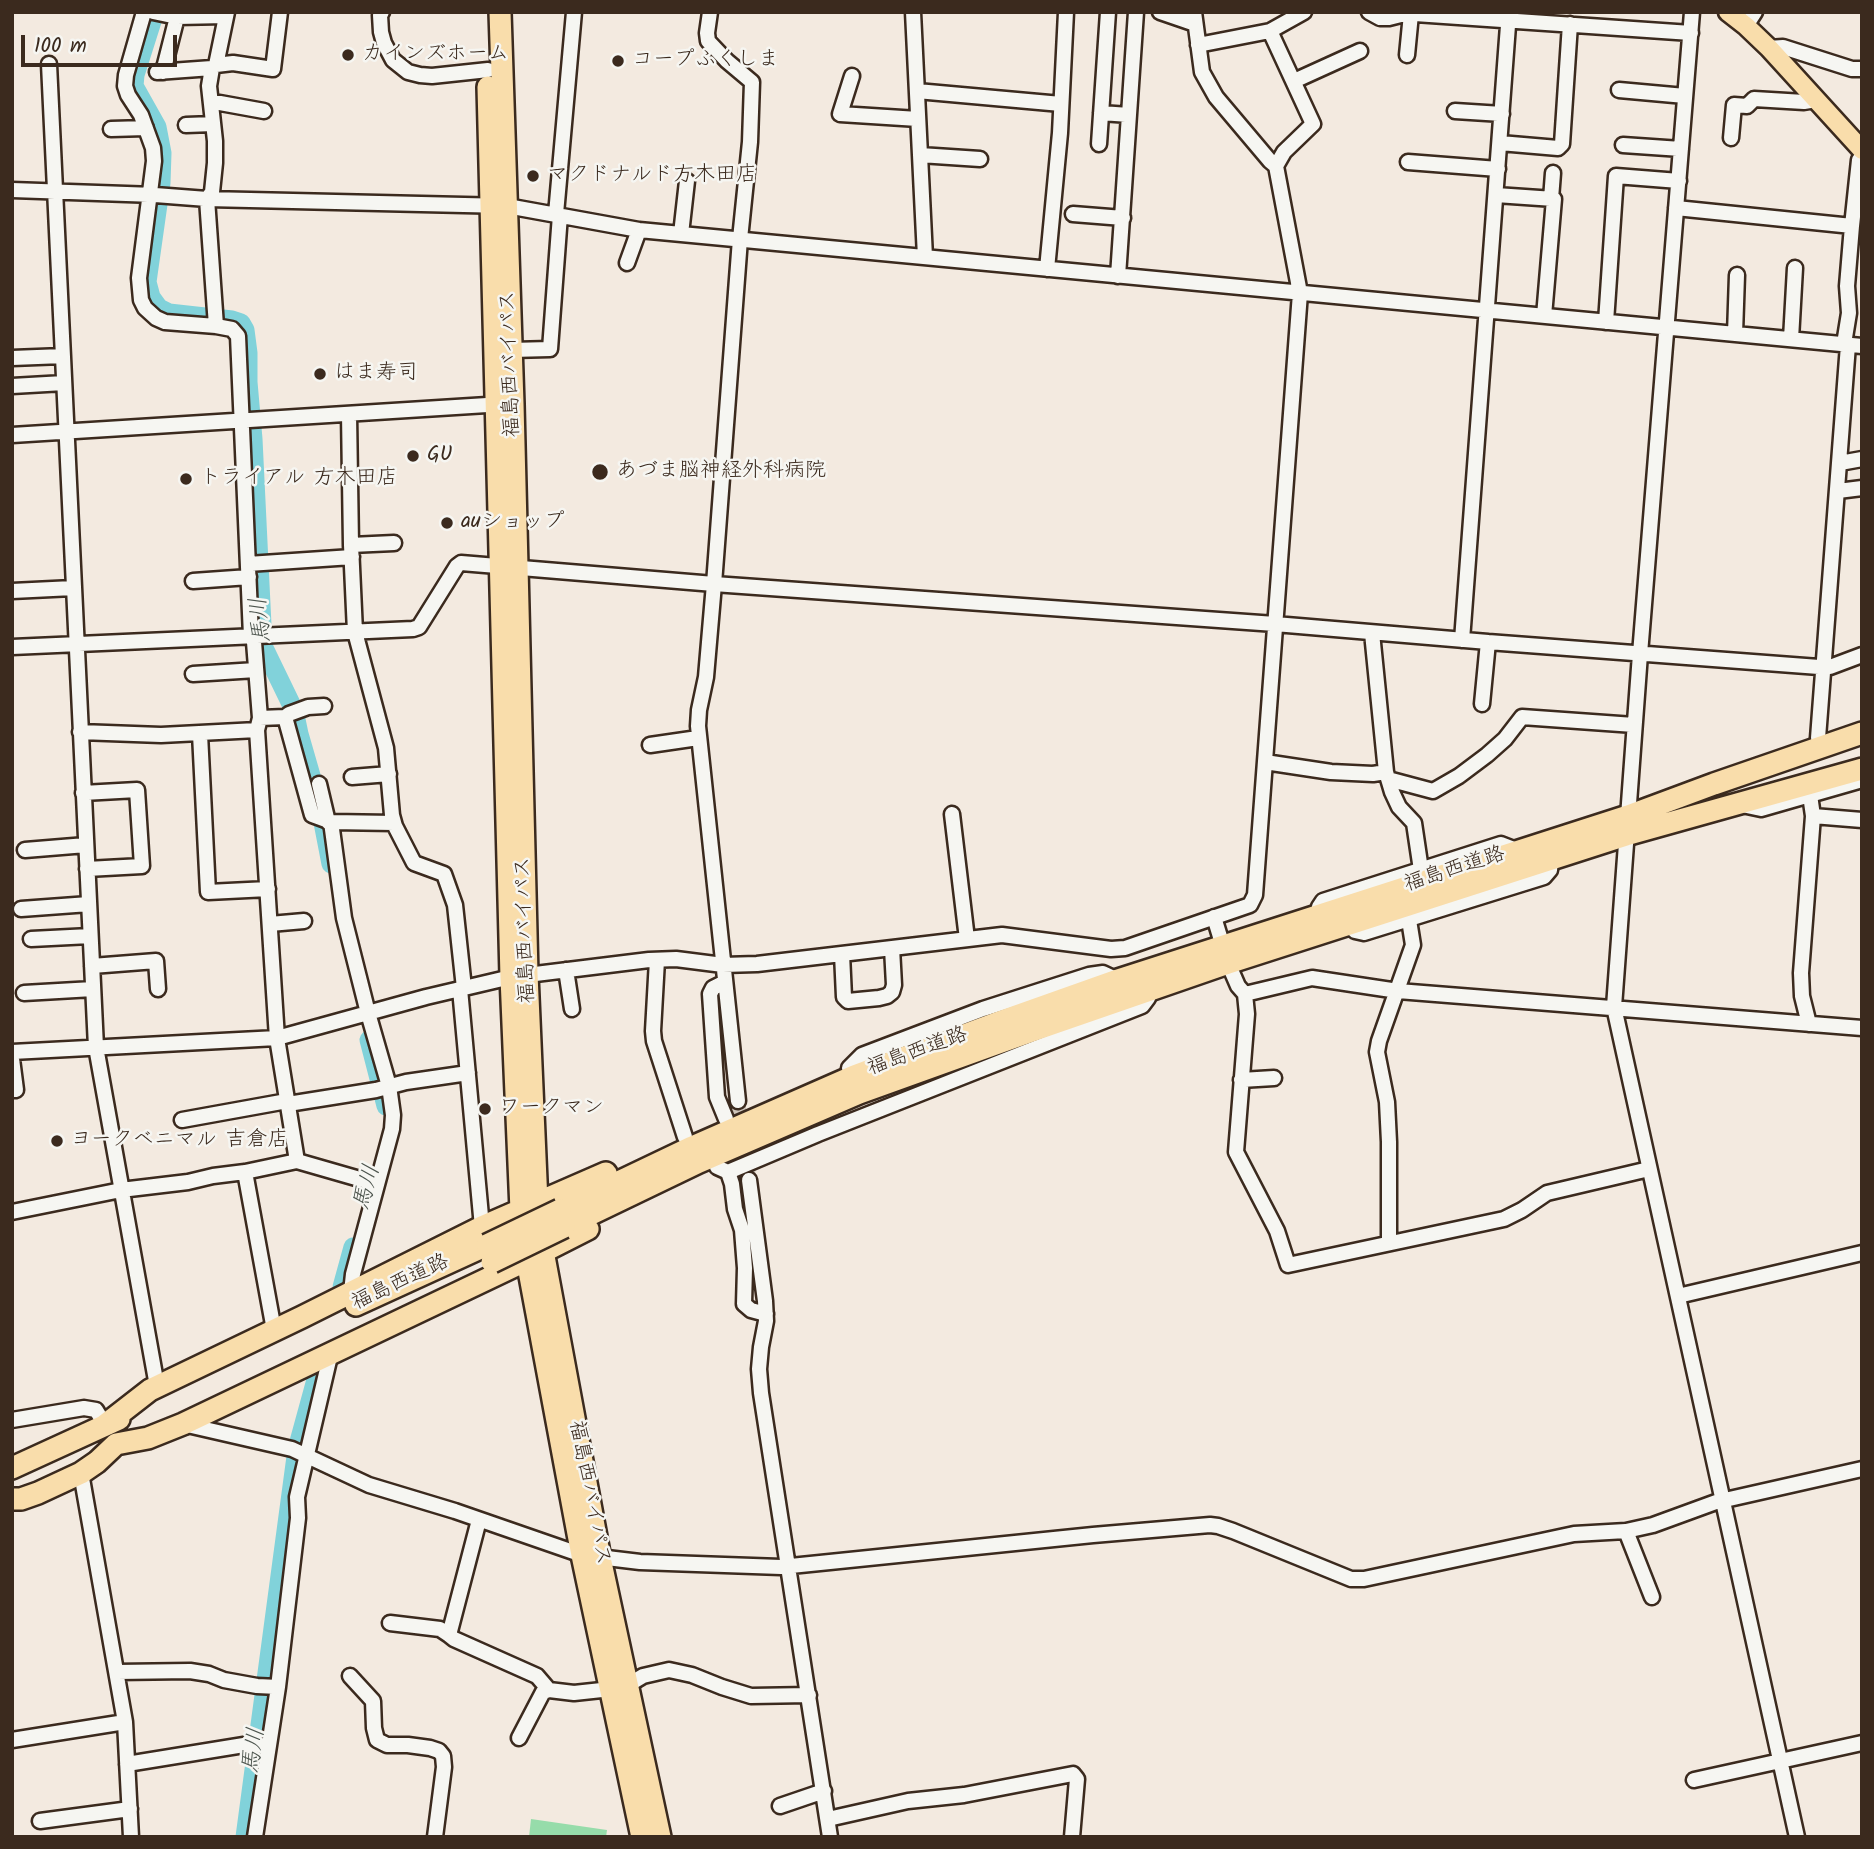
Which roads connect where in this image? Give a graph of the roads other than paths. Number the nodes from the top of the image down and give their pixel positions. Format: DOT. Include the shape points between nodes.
graph roads {
  1 [pos="280,12"];
  2 [pos="486,12"];
  3 [pos="500,12"];
  4 [pos="574,12"];
  5 [pos="710,12"];
  6 [pos="913,12"];
  7 [pos="1066,12"];
  8 [pos="1108,12"];
  9 [pos="1136,12"];
  10 [pos="1160,12"];
  11 [pos="1304,12"];
  12 [pos="1369,12"];
  13 [pos="1692,12"];
  14 [pos="1728,12"];
  15 [pos="152,13"];
  16 [pos="379,13"];
  17 [pos="227,14"];
  18 [pos="1404,14"];
  19 [pos="177,16"];
  20 [pos="1509,16"];
  21 [pos="1194,18"];
  22 [pos="1751,19"];
  23 [pos="1570,24"];
  24 [pos="1270,31"];
  25 [pos="1691,33"];
  26 [pos="1198,45"];
  27 [pos="1769,48"];
  28 [pos="1360,51"];
  29 [pos="1407,54"];
  30 [pos="49,64"];
  31 [pos="214,66"];
  32 [pos="1862,69"];
  33 [pos="488,70"];
  34 [pos="852,76"];
  35 [pos="1294,81"];
  36 [pos="1619,90"];
  37 [pos="917,92"];
  38 [pos="1685,96"];
  39 [pos="1816,100"];
  40 [pos="211,103"];
  41 [pos="1061,104"];
  42 [pos="264,111"];
  43 [pos="1455,111"];
  44 [pos="1101,113"];
  45 [pos="1502,114"];
  46 [pos="1129,116"];
  47 [pos="918,119"];
  48 [pos="213,124"];
  49 [pos="186,125"];
  50 [pos="146,128"];
  51 [pos="111,129"];
  52 [pos="1731,138"];
  53 [pos="1500,143"];
  54 [pos="1099,144"];
  55 [pos="1623,145"];
  56 [pos="1681,149"];
  57 [pos="1862,150"];
  58 [pos="920,155"];
  59 [pos="1862,157"];
  60 [pos="980,159"];
  61 [pos="1408,162"];
  62 [pos="1276,166"];
  63 [pos="1498,169"];
  64 [pos="1553,173"];
  65 [pos="688,181"];
  66 [pos="1679,181"];
  67 [pos="12,190"];
  68 [pos="55,192"];
  69 [pos="158,195"];
  70 [pos="1496,195"];
  71 [pos="207,199"];
  72 [pos="1551,199"];
  73 [pos="499,205"];
  74 [pos="1676,208"];
  75 [pos="558,214"];
  76 [pos="1073,214"];
  77 [pos="1123,218"];
  78 [pos="1852,226"];
  79 [pos="639,230"];
  80 [pos="681,234"];
  81 [pos="740,239"];
  82 [pos="925,257"];
  83 [pos="627,263"];
  84 [pos="1795,268"];
  85 [pos="1047,269"];
  86 [pos="1737,275"];
  87 [pos="1118,276"];
  88 [pos="1300,293"];
  89 [pos="1488,310"];
  90 [pos="1544,316"];
  91 [pos="215,321"];
  92 [pos="1606,322"];
  93 [pos="1667,327"];
  94 [pos="1735,334"];
  95 [pos="1791,339"];
  96 [pos="1851,345"];
  97 [pos="511,350"];
  98 [pos="63,356"];
  99 [pos="12,358"];
  100 [pos="64,383"];
  101 [pos="12,386"];
  102 [pos="505,404"];
  103 [pos="349,414"];
  104 [pos="244,421"];
  105 [pos="67,432"];
  106 [pos="12,435"];
  107 [pos="1862,459"];
  108 [pos="1840,463"];
  109 [pos="1862,488"];
  110 [pos="1838,491"];
  111 [pos="394,543"];
  112 [pos="352,551"];
  113 [pos="509,566"];
  114 [pos="254,567"];
  115 [pos="193,580"];
  116 [pos="714,584"];
  117 [pos="74,588"];
  118 [pos="12,591"];
  119 [pos="1275,624"];
  120 [pos="355,632"];
  121 [pos="1372,633"];
  122 [pos="260,636"];
  123 [pos="1462,640"];
  124 [pos="1488,642"];
  125 [pos="76,644"];
  126 [pos="12,647"];
  127 [pos="1640,654"];
  128 [pos="1862,655"];
  129 [pos="1825,667"];
  130 [pos="256,670"];
  131 [pos="193,674"];
  132 [pos="1482,704"];
  133 [pos="324,706"];
  134 [pos="291,714"];
  135 [pos="1862,723"];
  136 [pos="258,724"];
  137 [pos="1634,726"];
  138 [pos="80,733"];
  139 [pos="1862,733"];
  140 [pos="200,734"];
  141 [pos="698,738"];
  142 [pos="1818,738"];
  143 [pos="650,745"];
  144 [pos="1265,762"];
  145 [pos="1862,769"];
  146 [pos="389,774"];
  147 [pos="1387,775"];
  148 [pos="352,777"];
  149 [pos="1862,780"];
  150 [pos="319,784"];
  151 [pos="1714,784"];
  152 [pos="83,793"];
  153 [pos="1810,795"];
  154 [pos="1737,804"];
  155 [pos="952,814"];
  156 [pos="1813,817"];
  157 [pos="1862,820"];
  158 [pos="326,821"];
  159 [pos="394,822"];
  160 [pos="1627,826"];
  161 [pos="86,845"];
  162 [pos="24,850"];
  163 [pos="1519,851"];
  164 [pos="1551,859"];
  165 [pos="88,869"];
  166 [pos="1420,870"];
  167 [pos="268,889"];
  168 [pos="89,904"];
  169 [pos="21,909"];
  170 [pos="1317,916"];
  171 [pos="1214,917"];
  172 [pos="1409,920"];
  173 [pos="304,921"];
  174 [pos="270,923"];
  175 [pos="1349,925"];
  176 [pos="90,936"];
  177 [pos="31,939"];
  178 [pos="967,939"];
  179 [pos="892,948"];
  180 [pos="842,954"];
  181 [pos="1226,955"];
  182 [pos="657,960"];
  183 [pos="92,965"];
  184 [pos="723,965"];
  185 [pos="566,970"];
  186 [pos="519,976"];
  187 [pos="1118,980"];
  188 [pos="725,982"];
  189 [pos="462,988"];
  190 [pos="93,989"];
  191 [pos="158,989"];
  192 [pos="1150,990"];
  193 [pos="1398,991"];
  194 [pos="24,993"];
  195 [pos="1245,995"];
  196 [pos="1614,1007"];
  197 [pos="572,1009"];
  198 [pos="364,1014"];
  199 [pos="999,1022"];
  200 [pos="1809,1024"];
  201 [pos="1862,1028"];
  202 [pos="1037,1029"];
  203 [pos="277,1038"];
  204 [pos="96,1047"];
  205 [pos="12,1052"];
  206 [pos="12,1059"];
  207 [pos="849,1069"];
  208 [pos="468,1073"];
  209 [pos="1275,1078"];
  210 [pos="1241,1080"];
  211 [pos="383,1088"];
  212 [pos="12,1090"];
  213 [pos="738,1101"];
  214 [pos="287,1102"];
  215 [pos="726,1119"];
  216 [pos="182,1121"];
  217 [pos="685,1137"];
  218 [pos="297,1161"];
  219 [pos="1650,1169"];
  220 [pos="722,1170"];
  221 [pos="245,1172"];
  222 [pos="749,1180"];
  223 [pos="373,1183"];
  224 [pos="121,1190"];
  225 [pos="529,1206"];
  226 [pos="12,1212"];
  227 [pos="562,1219"];
  228 [pos="1389,1243"];
  229 [pos="487,1245"];
  230 [pos="1862,1253"];
  231 [pos="535,1255"];
  232 [pos="351,1292"];
  233 [pos="1678,1296"];
  234 [pos="766,1314"];
  235 [pos="274,1331"];
  236 [pos="331,1352"];
  237 [pos="157,1386"];
  238 [pos="12,1420"];
  239 [pos="105,1424"];
  240 [pos="183,1424"];
  241 [pos="116,1444"];
  242 [pos="300,1452"];
  243 [pos="12,1468"];
  244 [pos="1862,1469"];
  245 [pos="81,1473"];
  246 [pos="12,1496"];
  247 [pos="1724,1501"];
  248 [pos="479,1520"];
  249 [pos="1626,1531"];
  250 [pos="591,1556"];
  251 [pos="788,1567"];
  252 [pos="1652,1597"];
  253 [pos="390,1623"];
  254 [pos="449,1635"];
  255 [pos="117,1672"];
  256 [pos="350,1676"];
  257 [pos="269,1687"];
  258 [pos="619,1687"];
  259 [pos="549,1690"];
  260 [pos="809,1695"];
  261 [pos="125,1722"];
  262 [pos="519,1738"];
  263 [pos="12,1740"];
  264 [pos="1862,1743"];
  265 [pos="260,1745"];
  266 [pos="1780,1761"];
  267 [pos="127,1764"];
  268 [pos="1694,1780"];
  269 [pos="824,1791"];
  270 [pos="780,1806"];
  271 [pos="130,1809"];
  272 [pos="828,1819"];
  273 [pos="40,1821"];
  274 [pos="131,1837"];
  275 [pos="255,1837"];
  276 [pos="435,1837"];
  277 [pos="642,1837"];
  278 [pos="660,1837"];
  279 [pos="830,1837"];
  280 [pos="1072,1837"];
  281 [pos="1797,1837"];
  1 -- 31 [label="street" via="272,69 233,63"];
  2 -- 33 [label="highway, 福島西バイパス"];
  3 -- 73 [label="highway, 福島西バイパス"];
  4 -- 75 [label="street"];
  5 -- 81 [label="street" via="708,41 752,82"];
  6 -- 37 [label="street"];
  7 -- 41 [label="street"];
  8 -- 44 [label="street"];
  9 -- 46 [label="street"];
  10 -- 21 [label="street"];
  11 -- 24 [label="street"];
  12 -- 18 [label="street" via="1380,18"];
  13 -- 25 [label="street"];
  14 -- 22 [label="main road"];
  15 -- 19 [label="street"];
  15 -- 50 [label="street" via="129,61 125,86"];
  16 -- 33 [label="street" via="389,54 408,72 432,76"];
  17 -- 19 [label="street"];
  17 -- 31 [label="street"];
  18 -- 20 [label="street"];
  18 -- 29 [label="street"];
  19 -- 31 [label="street" via="160,72"];
  20 -- 23 [label="street"];
  20 -- 45 [label="street"];
  21 -- 26 [label="street"];
  22 -- 27 [label="main road"];
  23 -- 25 [label="street"];
  23 -- 53 [label="street" via="1562,144 1558,148"];
  24 -- 26 [label="street"];
  24 -- 35 [label="street"];
  25 -- 38 [label="street"];
  26 -- 62 [label="street" via="1202,72 1216,97"];
  27 -- 32 [label="street" via="1783,47"];
  27 -- 39 [label="main road"];
  28 -- 35 [label="street"];
  30 -- 68 [label="street"];
  31 -- 40 [label="street"];
  33 -- 73 [label="highway, 福島西バイパス"];
  34 -- 47 [label="street" via="840,114"];
  35 -- 62 [label="street" via="1313,124"];
  36 -- 38 [label="street"];
  37 -- 41 [label="street"];
  37 -- 47 [label="street"];
  38 -- 56 [label="street"];
  39 -- 52 [label="street" via="1754,99 1746,106 1734,105"];
  39 -- 57 [label="main road"];
  40 -- 42 [label="street"];
  40 -- 48 [label="street"];
  41 -- 85 [label="street"];
  43 -- 45 [label="street"];
  44 -- 46 [label="street"];
  44 -- 54 [label="street"];
  45 -- 53 [label="street"];
  46 -- 77 [label="street"];
  47 -- 58 [label="street"];
  48 -- 49 [label="street"];
  48 -- 71 [label="street" via="215,163"];
  50 -- 51 [label="street"];
  50 -- 69 [label="street"];
  53 -- 63 [label="street"];
  55 -- 56 [label="street"];
  56 -- 66 [label="street"];
  58 -- 60 [label="street"];
  58 -- 82 [label="street"];
  59 -- 78 [label="street"];
  61 -- 63 [label="street"];
  62 -- 88 [label="street"];
  63 -- 70 [label="street"];
  64 -- 72 [label="street"];
  65 -- 80 [label="street"];
  66 -- 74 [label="street"];
  66 -- 92 [label="street" via="1616,176"];
  67 -- 68 [label="street"];
  68 -- 69 [label="street"];
  68 -- 98 [label="street"];
  69 -- 71 [label="street"];
  69 -- 91 [label="street" via="139,278 141,300 165,322"];
  70 -- 72 [label="street"];
  70 -- 89 [label="street"];
  71 -- 73 [label="street"];
  71 -- 91 [label="street"];
  72 -- 90 [label="street"];
  73 -- 75 [label="street"];
  73 -- 97 [label="highway, 福島西バイパス"];
  73 -- 102 [label="highway, 福島西バイパス"];
  74 -- 78 [label="street"];
  74 -- 93 [label="street"];
  75 -- 79 [label="street"];
  75 -- 97 [label="street" via="550,349"];
  76 -- 77 [label="street"];
  77 -- 87 [label="street"];
  78 -- 96 [label="street" via="1847,286"];
  79 -- 80 [label="street"];
  79 -- 83 [label="street"];
  80 -- 81 [label="street"];
  81 -- 82 [label="street"];
  81 -- 116 [label="street"];
  82 -- 85 [label="street"];
  84 -- 95 [label="street"];
  85 -- 87 [label="street"];
  86 -- 94 [label="street"];
  87 -- 88 [label="street"];
  88 -- 89 [label="street"];
  88 -- 119 [label="street"];
  89 -- 90 [label="street"];
  89 -- 123 [label="street"];
  90 -- 92 [label="street"];
  91 -- 104 [label="street" via="238,336"];
  92 -- 93 [label="street"];
  93 -- 94 [label="street"];
  93 -- 127 [label="street"];
  94 -- 95 [label="street"];
  95 -- 96 [label="street"];
  96 -- 108 [label="street"];
  97 -- 102 [label="highway, 福島西バイパス"];
  98 -- 99 [label="street"];
  98 -- 100 [label="street"];
  100 -- 101 [label="street"];
  100 -- 105 [label="street"];
  102 -- 103 [label="street"];
  102 -- 113 [label="highway, 福島西バイパス"];
  103 -- 104 [label="street"];
  103 -- 112 [label="street"];
  104 -- 105 [label="street"];
  104 -- 114 [label="street"];
  105 -- 106 [label="street"];
  105 -- 117 [label="street"];
  107 -- 108 [label="street"];
  108 -- 110 [label="street"];
  109 -- 110 [label="street"];
  110 -- 129 [label="street"];
  111 -- 112 [label="street"];
  112 -- 114 [label="street"];
  112 -- 120 [label="street"];
  113 -- 116 [label="street"];
  113 -- 120 [label="street" via="461,563 419,626"];
  113 -- 186 [label="highway, 福島西バイパス"];
  114 -- 115 [label="street"];
  114 -- 122 [label="street"];
  116 -- 119 [label="street"];
  116 -- 141 [label="street"];
  117 -- 118 [label="street"];
  117 -- 125 [label="street"];
  119 -- 121 [label="street"];
  119 -- 144 [label="street"];
  120 -- 122 [label="street"];
  120 -- 146 [label="street" via="387,748"];
  121 -- 123 [label="street"];
  121 -- 147 [label="street"];
  122 -- 125 [label="street"];
  122 -- 130 [label="street" via="254,642"];
  123 -- 124 [label="street"];
  124 -- 127 [label="street"];
  124 -- 132 [label="street"];
  125 -- 126 [label="street"];
  125 -- 138 [label="street"];
  127 -- 129 [label="street"];
  127 -- 137 [label="street"];
  128 -- 129 [label="street"];
  129 -- 142 [label="street"];
  130 -- 131 [label="street"];
  130 -- 136 [label="street"];
  133 -- 134 [label="street"];
  134 -- 136 [label="street"];
  134 -- 158 [label="street" via="312,814"];
  135 -- 142 [label="street"];
  136 -- 140 [label="street"];
  136 -- 167 [label="street"];
  137 -- 147 [label="street" via="1522,717 1488,755 1433,792"];
  137 -- 160 [label="street"];
  138 -- 140 [label="street"];
  138 -- 152 [label="street"];
  139 -- 151 [label="highway, 福島西道路"];
  140 -- 167 [label="street" via="208,892"];
  141 -- 143 [label="street"];
  141 -- 184 [label="street"];
  142 -- 151 [label="street" via="1721,773"];
  144 -- 147 [label="street"];
  144 -- 171 [label="street" via="1255,895 1250,905"];
  145 -- 154 [label="highway, 福島西道路"];
  146 -- 148 [label="street"];
  146 -- 159 [label="street"];
  147 -- 166 [label="street" via="1399,807 1414,823"];
  149 -- 153 [label="street"];
  150 -- 158 [label="street"];
  151 -- 160 [label="highway, 福島西道路"];
  152 -- 161 [label="street"];
  152 -- 165 [label="street" via="136,790 142,866"];
  153 -- 154 [label="street" via="1761,809"];
  153 -- 156 [label="street"];
  154 -- 160 [label="highway, 福島西道路"];
  155 -- 178 [label="street"];
  156 -- 157 [label="street"];
  156 -- 200 [label="street" via="1801,973"];
  158 -- 159 [label="street"];
  158 -- 198 [label="street"];
  159 -- 189 [label="street" via="414,863 444,874 455,905"];
  160 -- 163 [label="highway, 福島西道路"];
  160 -- 164 [label="highway, 福島西道路"];
  160 -- 196 [label="street"];
  161 -- 162 [label="street"];
  161 -- 165 [label="street"];
  163 -- 166 [label="street" via="1501,844"];
  163 -- 170 [label="highway, 福島西道路"];
  164 -- 172 [label="street" via="1544,877"];
  164 -- 175 [label="highway, 福島西道路"];
  165 -- 168 [label="street"];
  166 -- 170 [label="street" via="1323,901"];
  167 -- 174 [label="street"];
  168 -- 169 [label="street"];
  168 -- 176 [label="street"];
  170 -- 181 [label="highway, 福島西道路"];
  171 -- 178 [label="street" via="1125,948 1002,935"];
  171 -- 181 [label="street"];
  172 -- 175 [label="street" via="1364,933"];
  172 -- 193 [label="street" via="1413,945"];
  173 -- 174 [label="street"];
  174 -- 203 [label="street"];
  175 -- 181 [label="highway, 福島西道路"];
  176 -- 177 [label="street"];
  176 -- 183 [label="street"];
  178 -- 179 [label="street"];
  179 -- 180 [label="street"];
  179 -- 180 [label="street" via="894,985 892,992 880,998 848,1001 844,997"];
  180 -- 184 [label="street"];
  181 -- 187 [label="highway, 福島西道路"];
  181 -- 192 [label="highway, 福島西道路"];
  181 -- 195 [label="street"];
  182 -- 184 [label="street"];
  182 -- 185 [label="street"];
  182 -- 217 [label="street" via="654,1041"];
  183 -- 190 [label="street"];
  183 -- 191 [label="street" via="156,961"];
  184 -- 188 [label="street"];
  185 -- 186 [label="street"];
  185 -- 197 [label="street"];
  186 -- 189 [label="street"];
  186 -- 225 [label="highway, 福島西バイパス"];
  187 -- 199 [label="highway, 福島西道路"];
  187 -- 207 [label="street" via="1103,973 1089,975 983,1009 862,1055"];
  188 -- 213 [label="street"];
  188 -- 215 [label="street" via="710,994 717,1097"];
  189 -- 198 [label="street"];
  189 -- 208 [label="street"];
  190 -- 194 [label="street"];
  190 -- 204 [label="street"];
  192 -- 202 [label="highway, 福島西道路"];
  192 -- 220 [label="street" via="1142,1006"];
  193 -- 195 [label="street" via="1312,978"];
  193 -- 196 [label="street"];
  193 -- 228 [label="street" via="1377,1052 1387,1102"];
  195 -- 210 [label="street"];
  196 -- 200 [label="street"];
  196 -- 219 [label="street"];
  198 -- 203 [label="street"];
  198 -- 211 [label="street"];
  199 -- 207 [label="highway" via="967,1023"];
  199 -- 227 [label="highway, 福島西道路" via="855,1076 692,1147"];
  200 -- 201 [label="street"];
  202 -- 220 [label="highway" via="990,1057 771,1142"];
  202 -- 227 [label="highway, 福島西道路" via="859,1093"];
  203 -- 204 [label="street"];
  203 -- 214 [label="street"];
  204 -- 205 [label="street"];
  204 -- 224 [label="street"];
  206 -- 212 [label="street" via="16,1090"];
  207 -- 215 [label="highway"];
  208 -- 211 [label="street"];
  208 -- 229 [label="street"];
  209 -- 210 [label="street"];
  210 -- 228 [label="street" via="1236,1152 1277,1231 1288,1265"];
  211 -- 214 [label="street"];
  211 -- 223 [label="street" via="393,1115 392,1129"];
  214 -- 216 [label="street"];
  214 -- 218 [label="street"];
  215 -- 217 [label="highway"];
  217 -- 225 [label="highway"];
  218 -- 221 [label="street"];
  218 -- 223 [label="street"];
  219 -- 228 [label="street" via="1547,1193 1504,1219"];
  219 -- 233 [label="street"];
  220 -- 231 [label="highway"];
  220 -- 234 [label="street" via="732,1184 742,1230 744,1304"];
  221 -- 224 [label="street"];
  221 -- 235 [label="street"];
  222 -- 234 [label="street"];
  223 -- 232 [label="street"];
  224 -- 226 [label="street"];
  224 -- 237 [label="street"];
  225 -- 229 [label="highway"];
  225 -- 231 [label="highway, 福島西バイパス"];
  227 -- 229 [label="highway, 福島西道路, bridge"];
  229 -- 232 [label="highway"];
  229 -- 239 [label="highway, 福島西道路"];
  229 -- 241 [label="highway, 福島西道路" via="336,1335"];
  230 -- 233 [label="street"];
  231 -- 236 [label="highway"];
  231 -- 250 [label="highway, 福島西バイパス"];
  232 -- 235 [label="highway"];
  233 -- 247 [label="street"];
  234 -- 251 [label="street" via="759,1369"];
  235 -- 237 [label="highway"];
  236 -- 240 [label="highway"];
  236 -- 242 [label="street"];
  237 -- 239 [label="highway"];
  238 -- 239 [label="street" via="84,1408 96,1410"];
  239 -- 243 [label="highway, 福島西道路"];
  240 -- 241 [label="highway"];
  240 -- 242 [label="street"];
  241 -- 245 [label="highway"];
  241 -- 246 [label="highway, 福島西道路"];
  242 -- 248 [label="street" via="369,1485"];
  242 -- 257 [label="street" via="298,1518"];
  244 -- 247 [label="street"];
  245 -- 246 [label="highway" via="21,1499"];
  245 -- 255 [label="street"];
  247 -- 249 [label="street"];
  247 -- 266 [label="street"];
  248 -- 250 [label="street"];
  248 -- 254 [label="street"];
  249 -- 251 [label="street" via="1574,1534 1364,1579 1351,1579 1210,1525"];
  249 -- 252 [label="street"];
  250 -- 251 [label="street"];
  250 -- 258 [label="highway, 福島西バイパス"];
  251 -- 260 [label="street"];
  253 -- 254 [label="street" via="440,1629"];
  254 -- 259 [label="street" via="537,1676"];
  255 -- 257 [label="street" via="190,1671"];
  255 -- 261 [label="street"];
  256 -- 276 [label="street" via="373,1700 377,1740 430,1748 443,1756"];
  257 -- 265 [label="street"];
  258 -- 259 [label="street" via="574,1693"];
  258 -- 260 [label="street" via="669,1670 751,1696"];
  258 -- 277 [label="highway, 福島西バイパス"];
  258 -- 278 [label="highway, 福島西バイパス"];
  259 -- 262 [label="street" via="543,1692"];
  260 -- 269 [label="street"];
  261 -- 263 [label="street"];
  261 -- 267 [label="street"];
  264 -- 266 [label="street"];
  265 -- 267 [label="street"];
  265 -- 275 [label="street"];
  266 -- 268 [label="street"];
  266 -- 281 [label="street"];
  267 -- 271 [label="street"];
  269 -- 270 [label="street"];
  269 -- 272 [label="street"];
  271 -- 273 [label="street"];
  271 -- 274 [label="street"];
  272 -- 279 [label="street"];
  272 -- 280 [label="street" via="1073,1774 1077,1779"];
}
